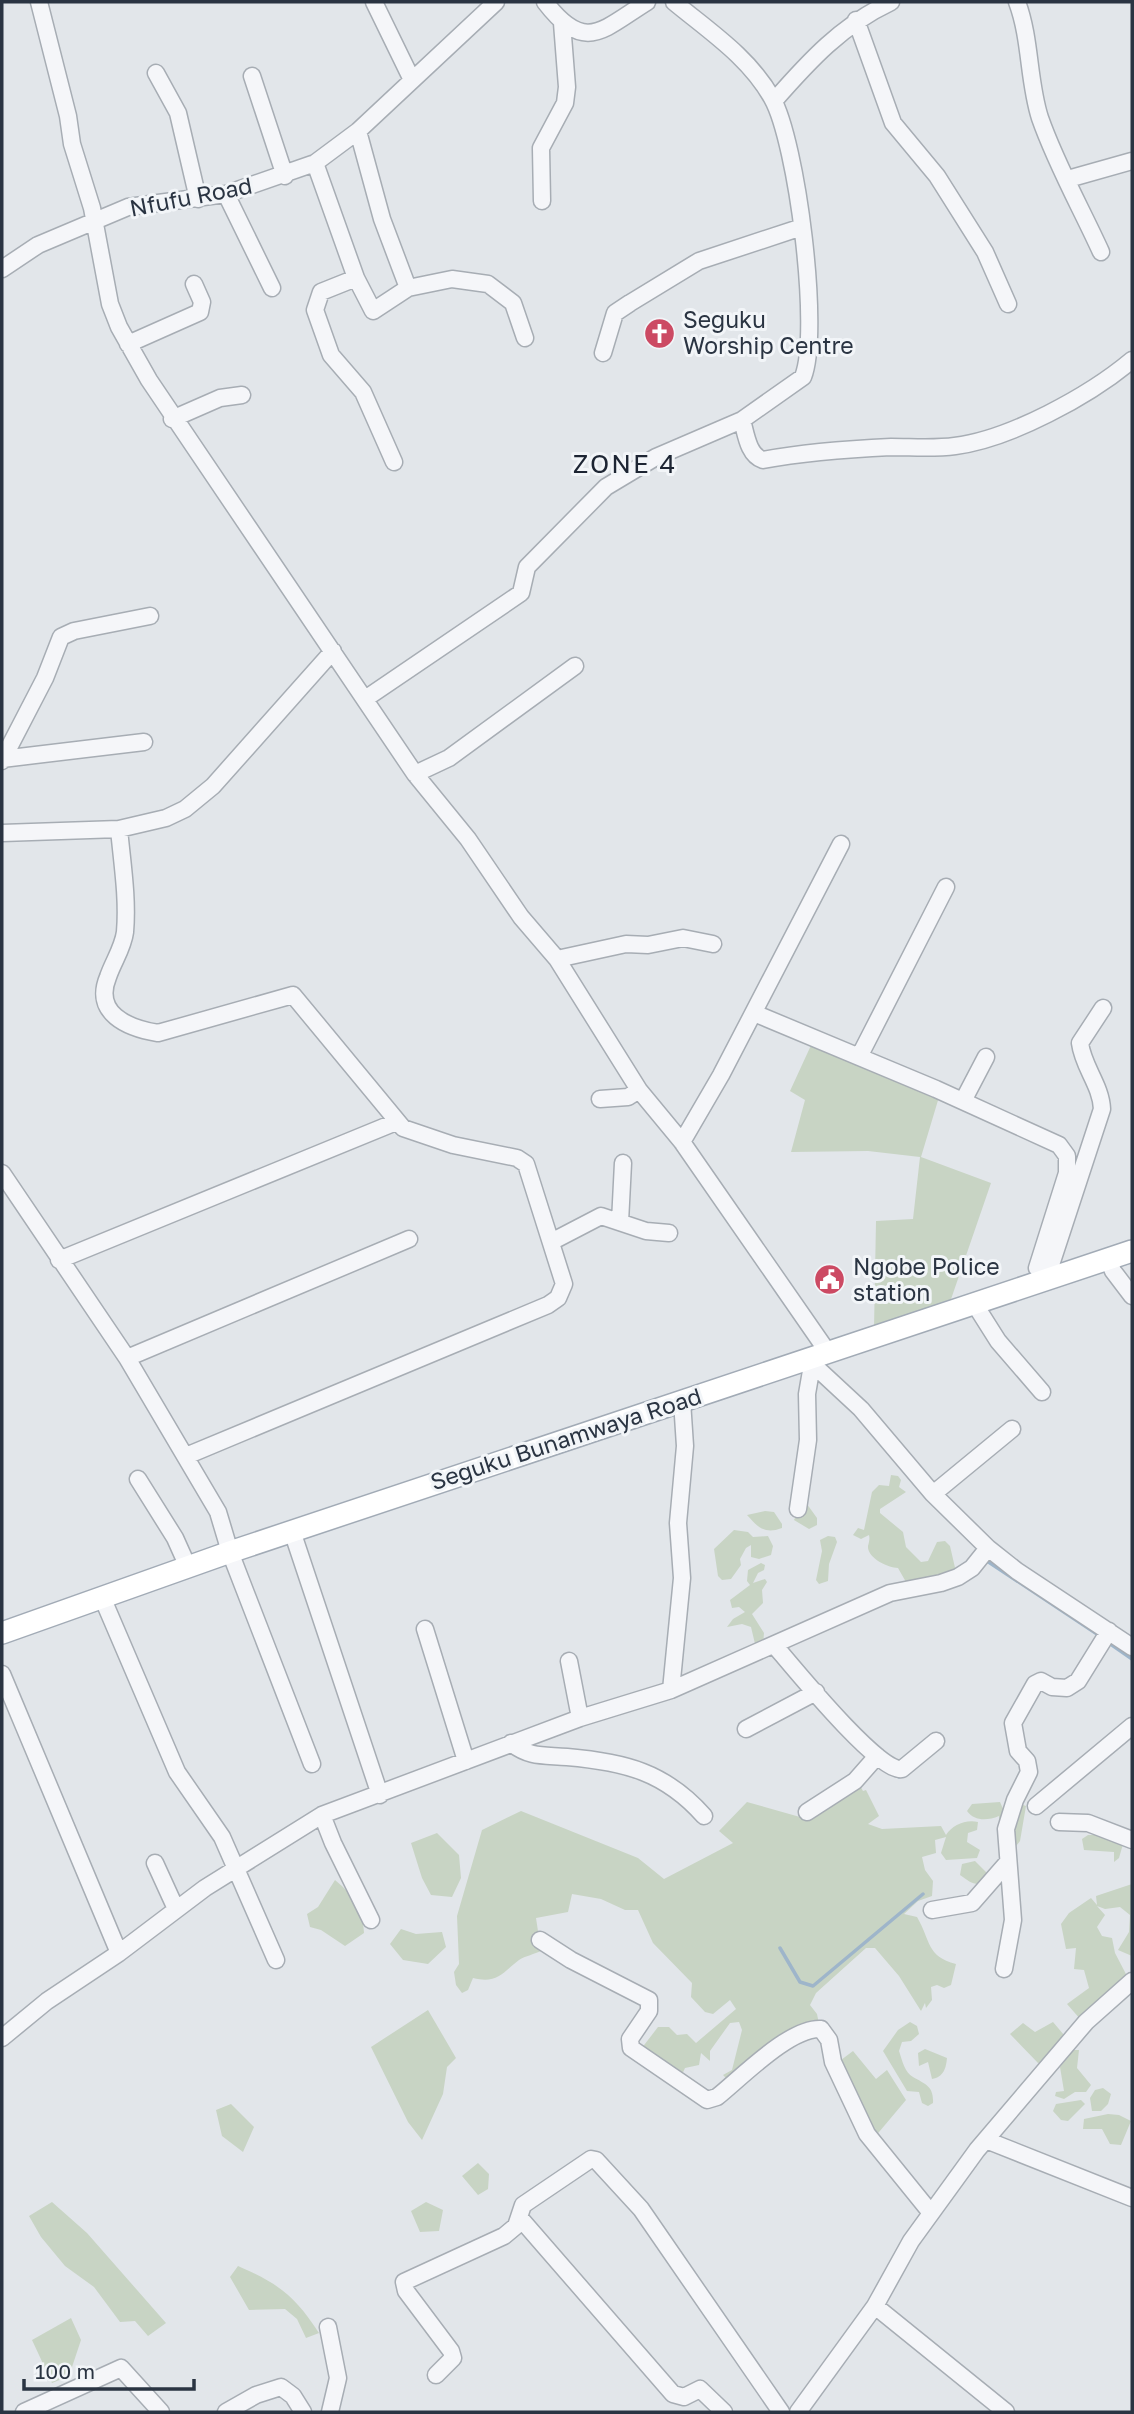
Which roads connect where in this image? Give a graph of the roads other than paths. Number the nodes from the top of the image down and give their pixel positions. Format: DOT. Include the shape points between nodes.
graph roads {
  1 [pos="39,2"];
  2 [pos="373,2"];
  3 [pos="496,2"];
  4 [pos="545,2"];
  5 [pos="647,2"];
  6 [pos="674,2"];
  7 [pos="891,2"];
  8 [pos="1017,2"];
  9 [pos="856,20"];
  10 [pos="562,23"];
  11 [pos="156,73"];
  12 [pos="252,76"];
  13 [pos="412,80"];
  14 [pos="774,101"];
  15 [pos="358,131"];
  16 [pos="1132,161"];
  17 [pos="315,163"];
  18 [pos="285,176"];
  19 [pos="1068,179"];
  20 [pos="226,194"];
  21 [pos="198,199"];
  22 [pos="542,201"];
  23 [pos="95,220"];
  24 [pos="802,226"];
  25 [pos="1101,252"];
  26 [pos="2,269"];
  27 [pos="356,278"];
  28 [pos="194,284"];
  29 [pos="272,288"];
  30 [pos="408,288"];
  31 [pos="1008,304"];
  32 [pos="525,338"];
  33 [pos="128,344"];
  34 [pos="603,353"];
  35 [pos="1132,360"];
  36 [pos="242,395"];
  37 [pos="172,419"];
  38 [pos="742,420"];
  39 [pos="394,463"];
  40 [pos="150,616"];
  41 [pos="333,651"];
  42 [pos="575,666"];
  43 [pos="365,699"];
  44 [pos="144,742"];
  45 [pos="2,760"];
  46 [pos="415,774"];
  47 [pos="119,829"];
  48 [pos="2,833"];
  49 [pos="841,844"];
  50 [pos="946,887"];
  51 [pos="713,944"];
  52 [pos="557,958"];
  53 [pos="1103,1008"];
  54 [pos="754,1013"];
  55 [pos="859,1057"];
  56 [pos="986,1058"];
  57 [pos="639,1090"];
  58 [pos="600,1099"];
  59 [pos="963,1101"];
  60 [pos="396,1122"];
  61 [pos="682,1142"];
  62 [pos="623,1163"];
  63 [pos="2,1172"];
  64 [pos="620,1223"];
  65 [pos="669,1233"];
  66 [pos="410,1239"];
  67 [pos="551,1242"];
  68 [pos="1132,1251"];
  69 [pos="1108,1259"];
  70 [pos="59,1260"];
  71 [pos="1041,1274"];
  72 [pos="1132,1296"];
  73 [pos="974,1303"];
  74 [pos="127,1358"];
  75 [pos="815,1358"];
  76 [pos="1042,1392"];
  77 [pos="682,1401"];
  78 [pos="1012,1429"];
  79 [pos="186,1456"];
  80 [pos="138,1479"];
  81 [pos="933,1494"];
  82 [pos="799,1509"];
  83 [pos="292,1531"];
  84 [pos="988,1548"];
  85 [pos="229,1552"];
  86 [pos="188,1567"];
  87 [pos="102,1598"];
  88 [pos="425,1629"];
  89 [pos="1109,1631"];
  90 [pos="2,1633"];
  91 [pos="775,1646"];
  92 [pos="1132,1647"];
  93 [pos="569,1661"];
  94 [pos="2,1674"];
  95 [pos="671,1690"];
  96 [pos="816,1692"];
  97 [pos="580,1718"];
  98 [pos="1132,1726"];
  99 [pos="746,1730"];
  100 [pos="936,1741"];
  101 [pos="511,1743"];
  102 [pos="877,1756"];
  103 [pos="466,1761"];
  104 [pos="312,1764"];
  105 [pos="380,1795"];
  106 [pos="1037,1806"];
  107 [pos="807,1812"];
  108 [pos="323,1815"];
  109 [pos="704,1816"];
  110 [pos="1059,1822"];
  111 [pos="1132,1840"];
  112 [pos="155,1863"];
  113 [pos="1007,1863"];
  114 [pos="236,1869"];
  115 [pos="176,1909"];
  116 [pos="932,1910"];
  117 [pos="371,1920"];
  118 [pos="540,1940"];
  119 [pos="119,1953"];
  120 [pos="276,1960"];
  121 [pos="1004,1969"];
  122 [pos="1132,1981"];
  123 [pos="2,2038"];
  124 [pos="986,2140"];
  125 [pos="1132,2198"];
  126 [pos="931,2213"];
  127 [pos="520,2218"];
  128 [pos="875,2306"];
  129 [pos="328,2327"];
  130 [pos="436,2375"];
  131 [pos="24,2412"];
  132 [pos="161,2412"];
  133 [pos="226,2412"];
  134 [pos="303,2412"];
  135 [pos="330,2412"];
  136 [pos="724,2412"];
  137 [pos="781,2412"];
  138 [pos="799,2412"];
  139 [pos="1006,2412"];
  1 -- 23 [label="street"];
  2 -- 13 [label="street"];
  3 -- 13 [label="street, Nfufu Road"];
  4 -- 10 [label="street"];
  5 -- 10 [label="street" via="599,32 577,32"];
  6 -- 14 [label="street" via="751,66"];
  7 -- 9 [label="street"];
  8 -- 19 [label="street" via="1038,108"];
  9 -- 14 [label="street" via="822,47"];
  9 -- 31 [label="street" via="893,123 942,185 990,263"];
  10 -- 22 [label="street" via="567,87 565,103 541,148"];
  11 -- 21 [label="street" via="178,113"];
  12 -- 18 [label="street"];
  13 -- 15 [label="street, Nfufu Road"];
  14 -- 24 [label="street" via="795,173"];
  15 -- 17 [label="street, Nfufu Road"];
  15 -- 30 [label="street" via="382,219"];
  16 -- 19 [label="street"];
  17 -- 18 [label="street, Nfufu Road"];
  17 -- 27 [label="street"];
  18 -- 20 [label="street, Nfufu Road"];
  19 -- 25 [label="street"];
  20 -- 21 [label="street, Nfufu Road"];
  20 -- 29 [label="street"];
  21 -- 23 [label="street, Nfufu Road" via="128,207"];
  23 -- 26 [label="street, Nfufu Road" via="38,245"];
  23 -- 33 [label="street" via="110,304"];
  24 -- 34 [label="street" via="699,261 630,303 615,313"];
  24 -- 38 [label="street" via="808,363 803,377"];
  27 -- 30 [label="street" via="373,311"];
  27 -- 39 [label="street" via="321,292 315,310 331,355 363,392"];
  28 -- 33 [label="street" via="202,302 200,312"];
  30 -- 32 [label="street" via="452,279 488,284 513,303"];
  33 -- 37 [label="street"];
  35 -- 38 [label="street" via="1100,384 1040,417 1007,432 954,446 813,451 762,460 750,449"];
  36 -- 37 [label="street" via="220,398"];
  37 -- 41 [label="street"];
  38 -- 43 [label="street" via="656,457 606,487 527,567 521,593"];
  40 -- 45 [label="street" via="61,637"];
  41 -- 43 [label="street"];
  41 -- 47 [label="street" via="199,799 166,818"];
  42 -- 46 [label="street" via="449,758"];
  43 -- 46 [label="street"];
  44 -- 45 [label="street"];
  46 -- 52 [label="street"];
  47 -- 48 [label="street"];
  47 -- 60 [label="street" via="125,933 103,994 107,1009 138,1030 158,1033 293,995"];
  49 -- 54 [label="street"];
  50 -- 55 [label="street"];
  51 -- 52 [label="street" via="683,938"];
  52 -- 57 [label="street"];
  53 -- 71 [label="street" via="1080,1043 1102,1109"];
  54 -- 55 [label="street"];
  54 -- 61 [label="street"];
  55 -- 59 [label="street"];
  56 -- 59 [label="street"];
  57 -- 58 [label="street" via="628,1097"];
  57 -- 61 [label="street"];
  59 -- 71 [label="street" via="1059,1145 1067,1156 1067,1173"];
  60 -- 67 [label="street" via="417,1135 517,1158 530,1172"];
  60 -- 70 [label="street"];
  61 -- 75 [label="street"];
  62 -- 64 [label="street"];
  63 -- 70 [label="street"];
  64 -- 65 [label="street"];
  64 -- 67 [label="street" via="593,1218"];
  66 -- 74 [label="street"];
  67 -- 79 [label="street" via="564,1283 548,1306"];
  68 -- 69 [label="main road, Seguku Bunamwaya Road"];
  69 -- 71 [label="main road, Seguku Bunamwaya Road"];
  69 -- 72 [label="street"];
  70 -- 74 [label="street"];
  71 -- 73 [label="main road, Seguku Bunamwaya Road"];
  73 -- 75 [label="main road, Seguku Bunamwaya Road"];
  73 -- 76 [label="street" via="998,1341"];
  74 -- 79 [label="street"];
  75 -- 77 [label="main road, Seguku Bunamwaya Road"];
  75 -- 81 [label="street"];
  75 -- 82 [label="street" via="807,1394 808,1440"];
  77 -- 83 [label="main road, Seguku Bunamwaya Road"];
  77 -- 95 [label="street" via="685,1446 678,1523 682,1578"];
  78 -- 81 [label="street"];
  79 -- 85 [label="street" via="218,1513"];
  80 -- 86 [label="street"];
  81 -- 84 [label="street"];
  83 -- 85 [label="main road, Seguku Bunamwaya Road"];
  83 -- 105 [label="street"];
  84 -- 89 [label="street"];
  84 -- 91 [label="street" via="958,1577 890,1593"];
  85 -- 86 [label="main road, Seguku Bunamwaya Road"];
  85 -- 104 [label="street"];
  86 -- 87 [label="main road, Seguku Bunamwaya Road"];
  87 -- 90 [label="main road, Seguku Bunamwaya Road"];
  87 -- 114 [label="street" via="177,1772 222,1837"];
  88 -- 103 [label="street"];
  89 -- 92 [label="street"];
  89 -- 113 [label="street" via="1077,1681 1067,1689 1041,1681 1035,1684 1013,1723 1018,1751 1029,1772 1006,1829"];
  91 -- 95 [label="street"];
  91 -- 96 [label="street"];
  93 -- 97 [label="street"];
  94 -- 119 [label="street"];
  95 -- 97 [label="street"];
  96 -- 99 [label="street"];
  96 -- 102 [label="street"];
  97 -- 101 [label="street"];
  98 -- 106 [label="street"];
  100 -- 102 [label="street" via="898,1770"];
  101 -- 103 [label="street"];
  101 -- 109 [label="street" via="521,1752 537,1756 607,1762 664,1780"];
  102 -- 107 [label="street" via="855,1781"];
  103 -- 105 [label="street"];
  105 -- 108 [label="street"];
  108 -- 114 [label="street"];
  108 -- 117 [label="street"];
  110 -- 111 [label="street" via="1088,1823"];
  112 -- 115 [label="street"];
  113 -- 116 [label="street" via="972,1903"];
  113 -- 121 [label="street" via="1013,1920"];
  114 -- 115 [label="street"];
  114 -- 120 [label="street"];
  115 -- 119 [label="street"];
  118 -- 126 [label="street" via="649,2000 649,2011 629,2039 631,2048 707,2100 717,2097 783,2043 800,2033 821,2029 867,2134"];
  119 -- 123 [label="street"];
  122 -- 124 [label="street" via="1086,2022"];
  124 -- 125 [label="street"];
  124 -- 126 [label="street"];
  126 -- 128 [label="street"];
  127 -- 130 [label="street" via="504,2236 404,2283 451,2351 453,2358"];
  127 -- 136 [label="street" via="673,2395 684,2397 700,2389"];
  127 -- 137 [label="street" via="523,2206 587,2160 596,2160 641,2208"];
  128 -- 138 [label="street"];
  128 -- 139 [label="street"];
  129 -- 135 [label="street" via="338,2378"];
  131 -- 132 [label="street" via="121,2368"];
  133 -- 134 [label="street" via="281,2387"];
}
